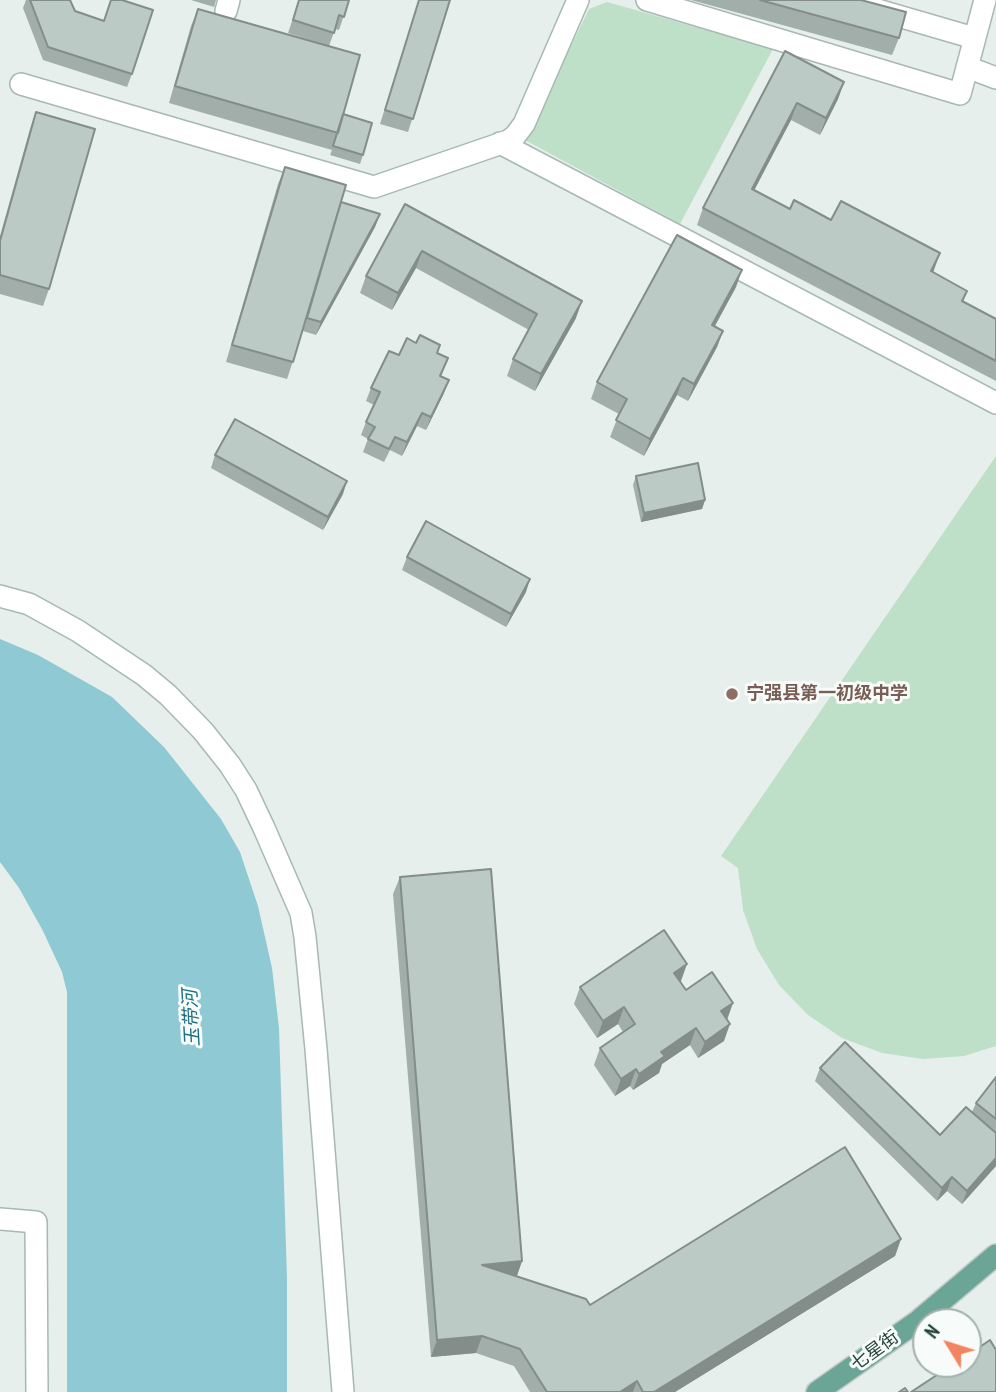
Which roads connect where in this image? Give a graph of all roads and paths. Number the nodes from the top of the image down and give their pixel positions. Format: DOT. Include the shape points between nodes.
graph roads {
  1 [pos="578,0"];
  2 [pos="648,0"];
  3 [pos="843,0"];
  4 [pos="985,0"];
  5 [pos="974,38"];
  6 [pos="967,67"];
  7 [pos="996,78"];
  8 [pos="21,84"];
  9 [pos="500,144"];
  10 [pos="996,402"];
  11 [pos="0,596"];
  12 [pos="0,1219"];
  13 [pos="996,1255"];
  14 [pos="37,1392"];
  15 [pos="343,1392"];
  16 [pos="817,1392"];
  1 -- 9 [label="street" via="524,124"];
  2 -- 6 [label="street" via="960,94"];
  3 -- 5 [label="street"];
  4 -- 5 [label="street"];
  5 -- 6 [label="street"];
  6 -- 7 [label="street"];
  8 -- 9 [label="street" via="374,187"];
  9 -- 10 [label="street"];
  11 -- 15 [label="street" via="29,604 78,631 168,695 230,765 264,828 301,914 305,937"];
  12 -- 14 [label="street" via="36,1222"];
  13 -- 16 [label="main road, 七星街" via="918,1321"];
}
